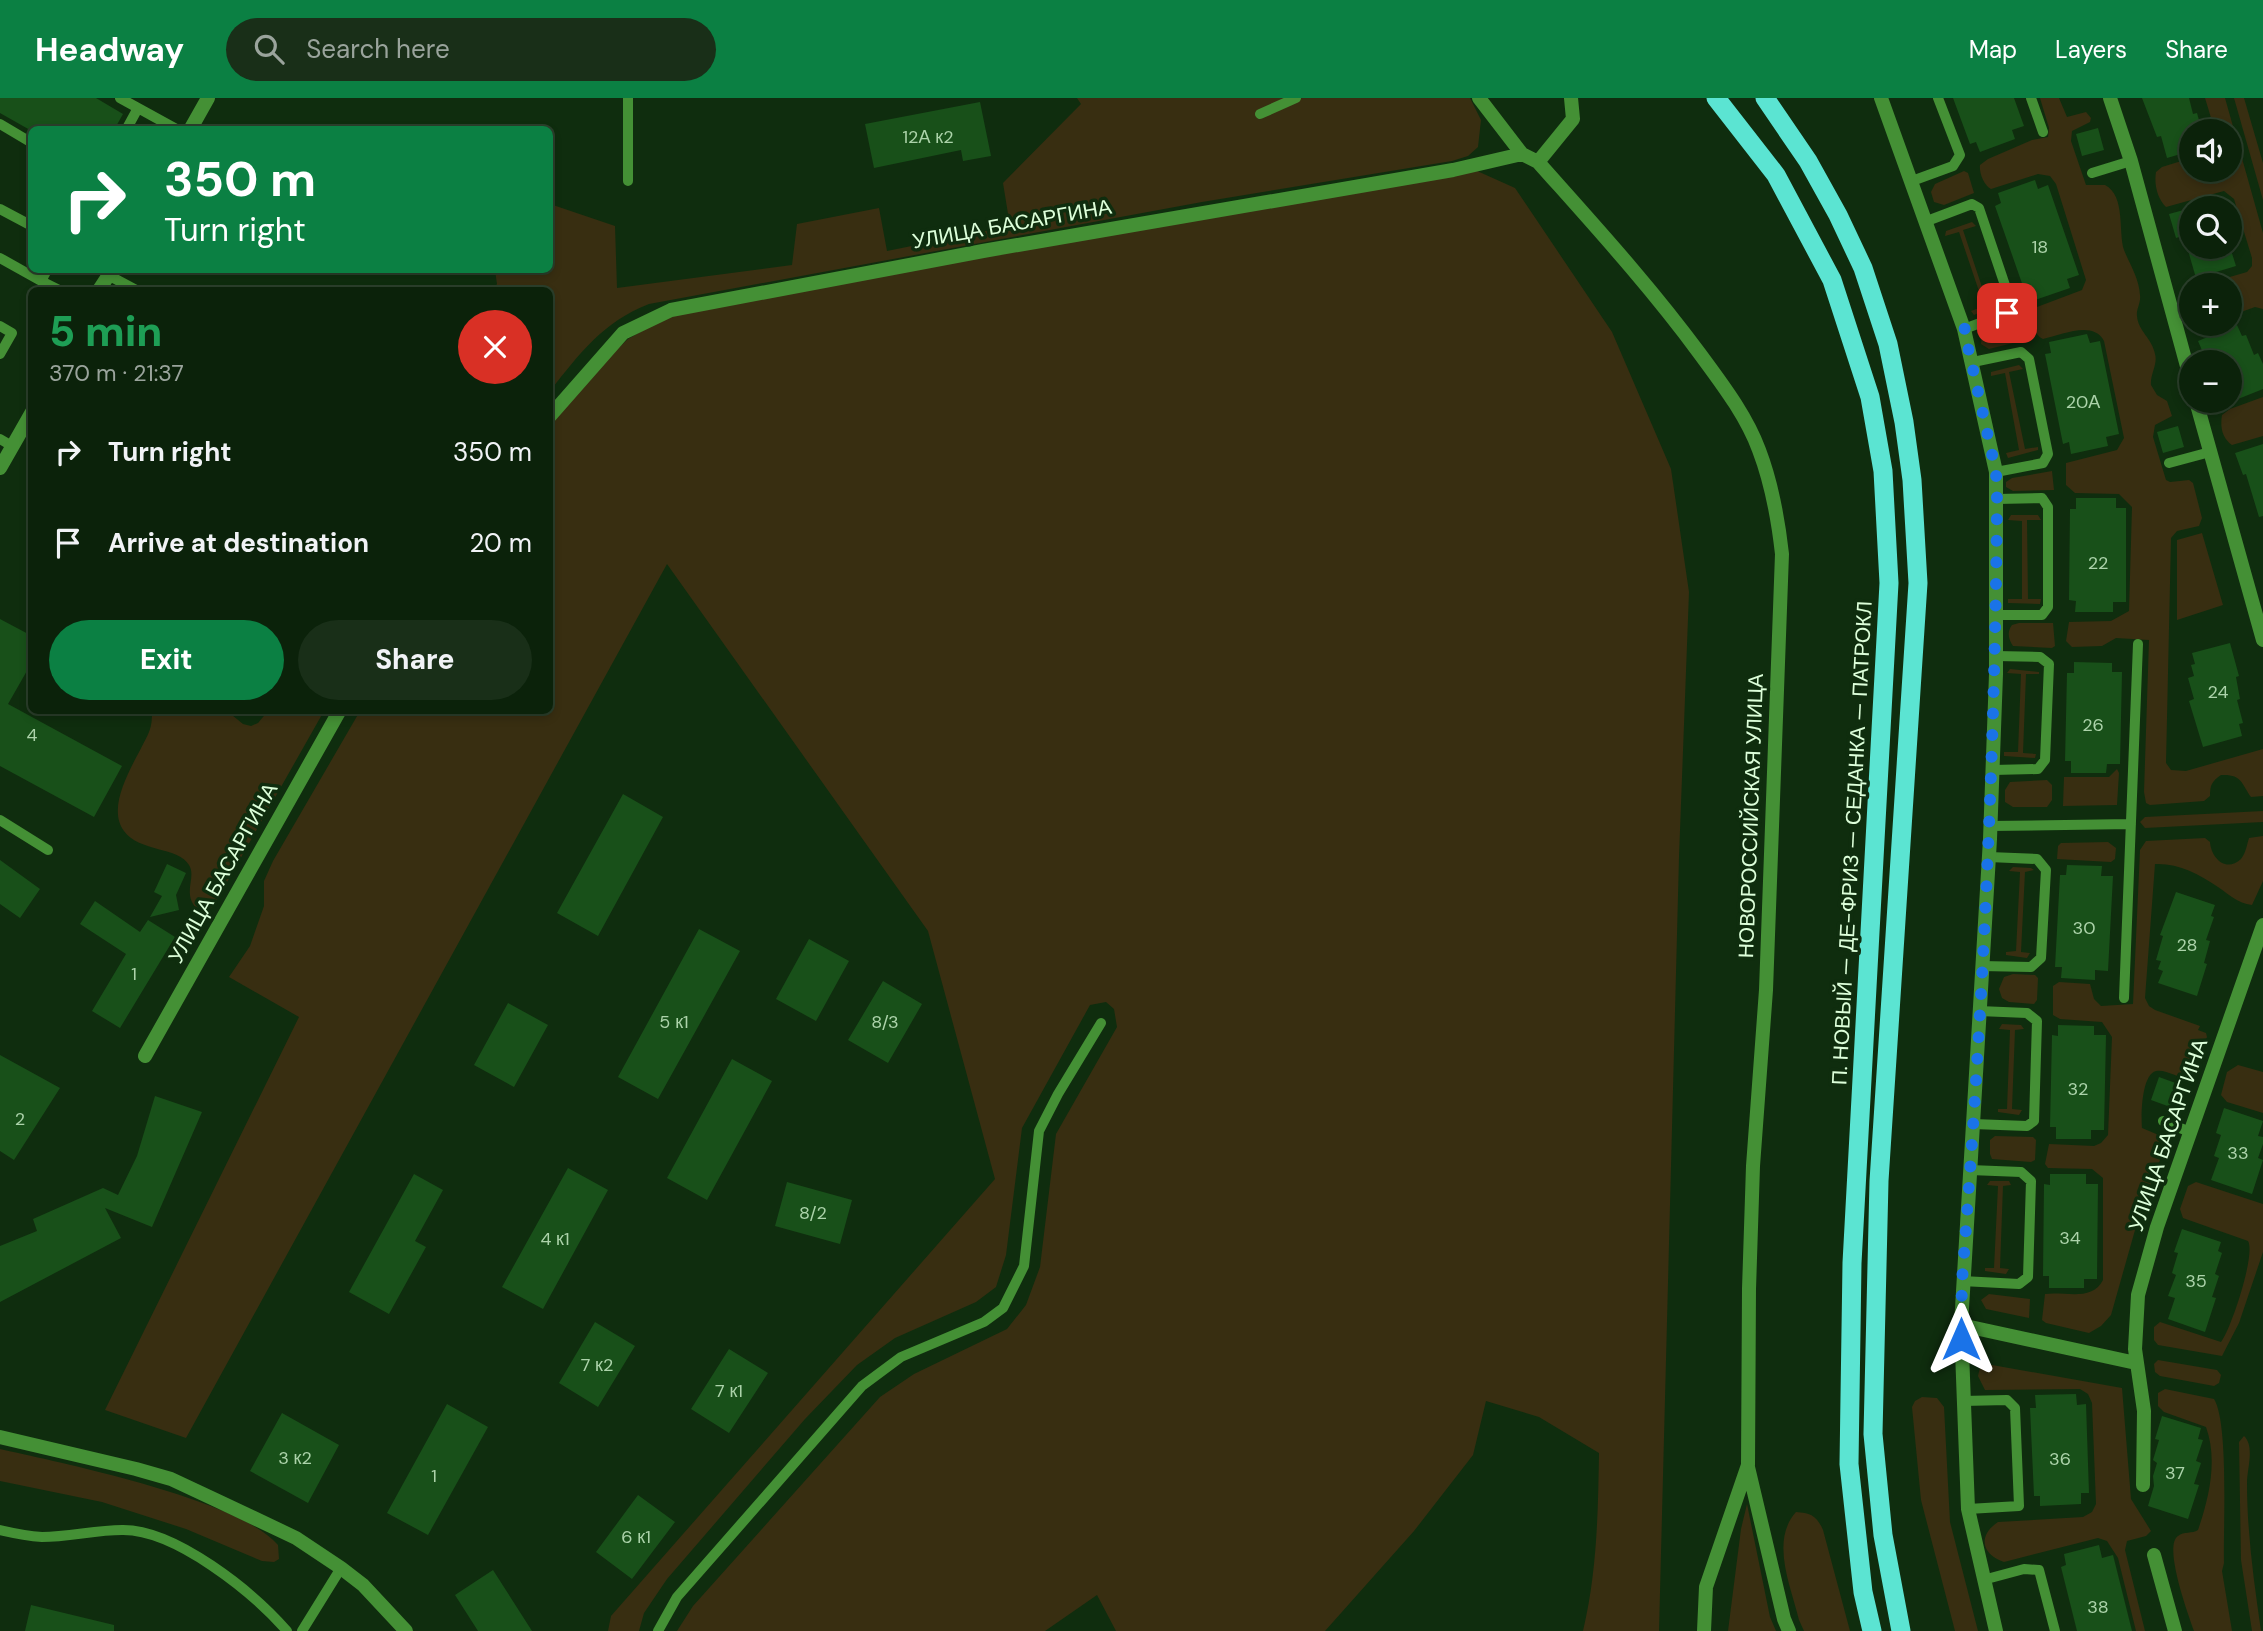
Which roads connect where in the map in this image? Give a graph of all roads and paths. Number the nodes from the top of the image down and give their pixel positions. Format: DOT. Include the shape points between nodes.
graph roads {
  1 [pos="120,98"];
  2 [pos="208,98"];
  3 [pos="628,98"];
  4 [pos="1296,98"];
  5 [pos="1479,98"];
  6 [pos="1571,98"];
  7 [pos="1716,98"];
  8 [pos="1765,98"];
  9 [pos="1881,98"];
  10 [pos="1938,98"];
  11 [pos="2031,98"];
  12 [pos="2110,98"];
  13 [pos="138,108"];
  14 [pos="1260,114"];
  15 [pos="0,124"];
  16 [pos="128,126"];
  17 [pos="171,126"];
  18 [pos="192,126"];
  19 [pos="2043,132"];
  20 [pos="28,141"];
  21 [pos="1522,154"];
  22 [pos="2131,161"];
  23 [pos="1538,162"];
  24 [pos="2092,173"];
  25 [pos="628,181"];
  26 [pos="1912,181"];
  27 [pos="0,209"];
  28 [pos="1927,222"];
  29 [pos="28,224"];
  30 [pos="0,258"];
  31 [pos="45,273"];
  32 [pos="111,273"];
  33 [pos="41,281"];
  34 [pos="52,287"];
  35 [pos="132,287"];
  36 [pos="0,327"];
  37 [pos="1964,329"];
  38 [pos="2183,350"];
  39 [pos="0,354"];
  40 [pos="1973,362"];
  41 [pos="553,413"];
  42 [pos="2199,413"];
  43 [pos="28,417"];
  44 [pos="6,443"];
  45 [pos="2210,452"];
  46 [pos="2169,463"];
  47 [pos="0,468"];
  48 [pos="1996,472"];
  49 [pos="1997,499"];
  50 [pos="1996,615"];
  51 [pos="2263,640"];
  52 [pos="2138,644"];
  53 [pos="1996,656"];
  54 [pos="338,714"];
  55 [pos="1993,771"];
  56 [pos="0,820"];
  57 [pos="2131,824"];
  58 [pos="1990,826"];
  59 [pos="48,850"];
  60 [pos="1989,857"];
  61 [pos="2263,925"];
  62 [pos="1981,966"];
  63 [pos="2124,998"];
  64 [pos="1979,1011"];
  65 [pos="1101,1023"];
  66 [pos="145,1056"];
  67 [pos="2163,1121"];
  68 [pos="1973,1124"];
  69 [pos="2190,1132"];
  70 [pos="1970,1170"];
  71 [pos="1962,1281"];
  72 [pos="1961,1325"];
  73 [pos="2136,1363"];
  74 [pos="1963,1401"];
  75 [pos="0,1437"];
  76 [pos="1748,1465"];
  77 [pos="2143,1485"];
  78 [pos="1968,1509"];
  79 [pos="0,1530"];
  80 [pos="2154,1555"];
  81 [pos="341,1568"];
  82 [pos="1983,1580"];
  83 [pos="287,1631"];
  84 [pos="302,1631"];
  85 [pos="406,1631"];
  86 [pos="658,1631"];
  87 [pos="1704,1631"];
  88 [pos="1789,1631"];
  89 [pos="1872,1631"];
  90 [pos="1901,1631"];
  91 [pos="1996,1631"];
  92 [pos="2055,1631"];
  93 [pos="2175,1631"];
  1 -- 13 [label="lane"];
  2 -- 18 [label="street"];
  3 -- 25 [label="lane"];
  4 -- 14 [label="lane"];
  5 -- 21 [label="street, НОВОРОССИЙСКАЯ УЛИЦА"];
  6 -- 23 [label="street" via="1573,119"];
  7 -- 89 [label="highway, П. НОВЫЙ — ДЕ-ФРИЗ — СЕДАНКА — ПАТРОКЛ" via="1776,175 1832,281 1870,397 1883,471 1889,583 1852,1263 1849,1464 1863,1592"];
  8 -- 90 [label="highway" via="1808,161 1863,268 1888,344 1912,480 1918,583 1879,1181 1873,1434 1883,1535"];
  9 -- 26 [label="street"];
  10 -- 26 [label="lane" via="1960,155 1953,166"];
  11 -- 19 [label="lane"];
  12 -- 22 [label="street"];
  13 -- 16 [label="lane"];
  13 -- 17 [label="lane"];
  15 -- 20 [label="lane"];
  21 -- 23 [label="street, НОВОРОССИЙСКАЯ УЛИЦА"];
  21 -- 41 [label="street, УЛИЦА БАСАРГИНА" via="671,310 623,333"];
  22 -- 24 [label="lane"];
  22 -- 38 [label="street"];
  23 -- 76 [label="street, НОВОРОССИЙСКАЯ УЛИЦА" via="1660,300 1738,408 1758,448 1777,505 1782,554 1766,990 1748,1289"];
  26 -- 28 [label="street"];
  27 -- 29 [label="lane"];
  28 -- 37 [label="street"];
  28 -- 37 [label="lane" via="1972,204 1979,208 2011,303 2007,313"];
  30 -- 33 [label="lane"];
  31 -- 33 [label="lane"];
  32 -- 35 [label="lane"];
  33 -- 34 [label="lane"];
  36 -- 39 [label="lane" via="12,333"];
  37 -- 40 [label="street"];
  40 -- 48 [label="street"];
  40 -- 48 [label="lane" via="2021,352 2029,359 2048,454 2043,463"];
  42 -- 45 [label="street"];
  43 -- 44 [label="street"];
  44 -- 47 [label="street"];
  45 -- 46 [label="lane"];
  45 -- 51 [label="street"];
  48 -- 49 [label="street"];
  49 -- 50 [label="street"];
  49 -- 50 [label="lane" via="2042,498 2048,507 2048,607 2042,615"];
  50 -- 53 [label="street"];
  52 -- 57 [label="lane"];
  53 -- 55 [label="street"];
  53 -- 55 [label="lane" via="2040,657 2049,664 2045,760 2038,769"];
  54 -- 66 [label="street, УЛИЦА БАСАРГИНА"];
  55 -- 58 [label="street"];
  56 -- 59 [label="lane"];
  57 -- 58 [label="lane"];
  57 -- 63 [label="lane"];
  58 -- 60 [label="street"];
  60 -- 62 [label="street"];
  60 -- 62 [label="lane" via="2037,859 2046,870 2041,958 2031,967"];
  61 -- 69 [label="street, УЛИЦА БАСАРГИНА"];
  62 -- 64 [label="street"];
  64 -- 68 [label="street"];
  64 -- 68 [label="lane" via="2028,1013 2037,1021 2034,1121 2027,1126"];
  65 -- 86 [label="lane" via="1039,1131 1024,1266 1003,1308 984,1322 901,1357 862,1386 677,1597"];
  67 -- 69 [label="lane"];
  68 -- 70 [label="street"];
  69 -- 73 [label="street, УЛИЦА БАСАРГИНА" via="2138,1295"];
  70 -- 71 [label="street"];
  70 -- 71 [label="lane" via="2021,1172 2031,1181 2028,1277 2019,1284"];
  71 -- 72 [label="street"];
  72 -- 73 [label="street"];
  72 -- 74 [label="street"];
  73 -- 77 [label="street, УЛИЦА БАСАРГИНА" via="2144,1411"];
  74 -- 78 [label="street"];
  74 -- 78 [label="lane" via="2007,1400 2015,1408 2019,1506"];
  75 -- 81 [label="street" via="171,1479 296,1538"];
  76 -- 87 [label="street, НОВОРОССИЙСКАЯ УЛИЦА" via="1706,1587"];
  76 -- 88 [label="street"];
  78 -- 82 [label="street"];
  79 -- 83 [label="lane" via="41,1537 123,1530 149,1533 197,1555"];
  80 -- 93 [label="street"];
  81 -- 84 [label="lane"];
  81 -- 85 [label="street"];
  82 -- 91 [label="street"];
  82 -- 92 [label="lane" via="2024,1569 2039,1570"];
}
